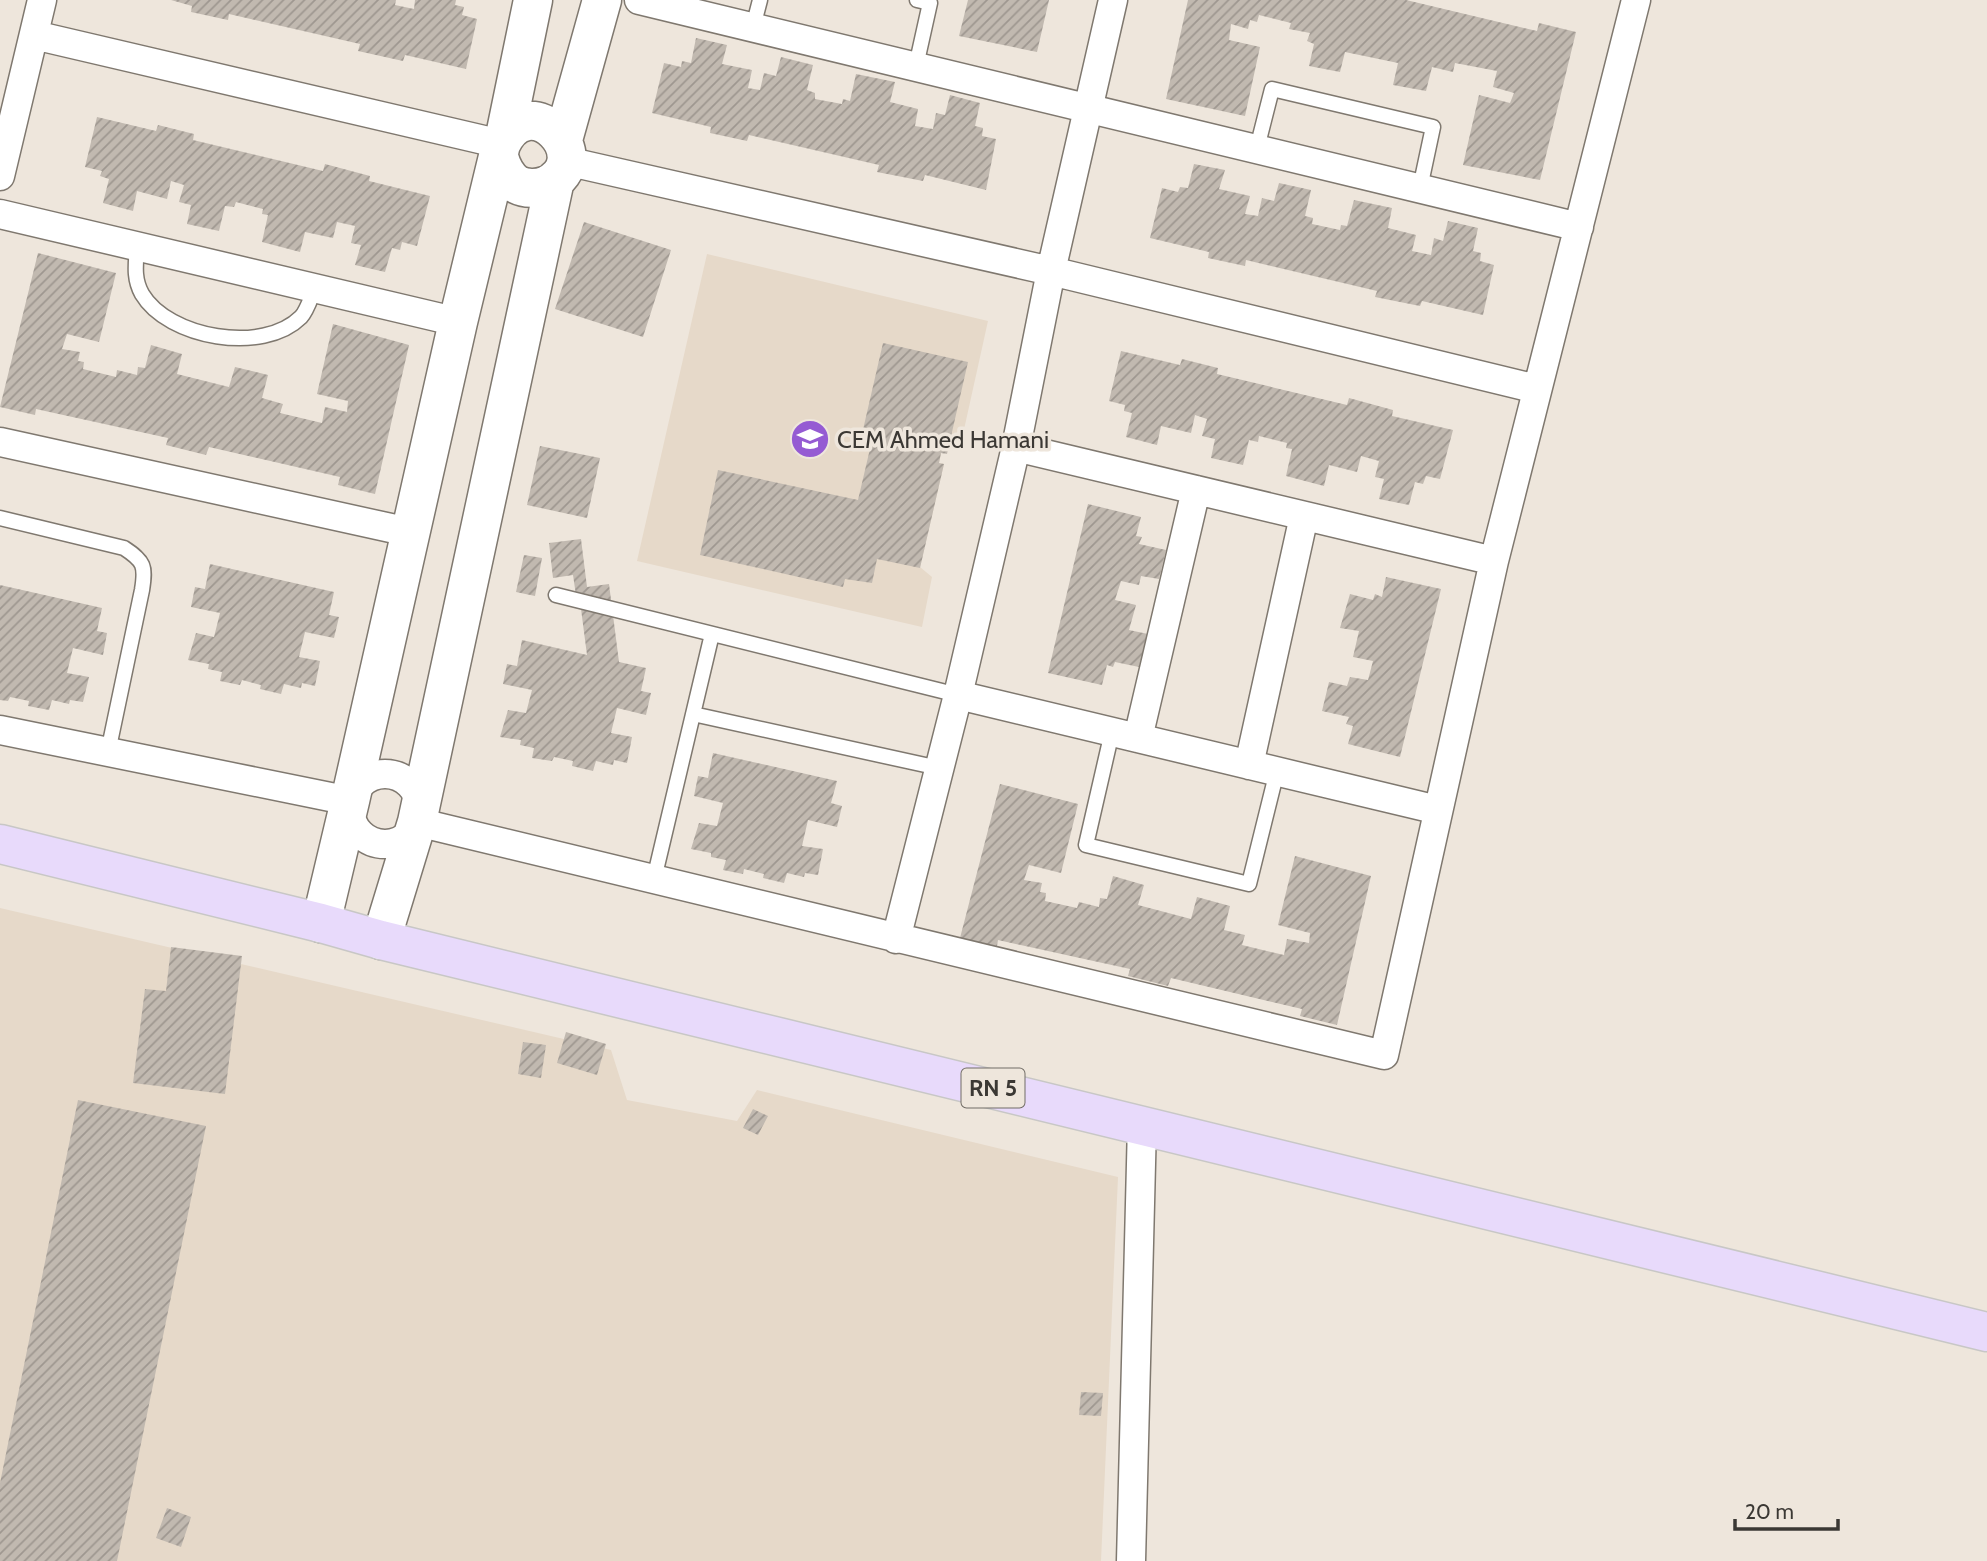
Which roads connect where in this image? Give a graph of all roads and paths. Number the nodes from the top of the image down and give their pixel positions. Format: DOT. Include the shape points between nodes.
graph roads {
  1 [pos="42,0"];
  2 [pos="533,0"];
  3 [pos="602,0"];
  4 [pos="639,0"];
  5 [pos="760,0"];
  6 [pos="917,0"];
  7 [pos="1113,0"];
  8 [pos="1636,0"];
  9 [pos="753,27"];
  10 [pos="34,35"];
  11 [pos="916,66"];
  12 [pos="1089,107"];
  13 [pos="502,145"];
  14 [pos="1257,148"];
  15 [pos="561,161"];
  16 [pos="0,176"];
  17 [pos="1420,188"];
  18 [pos="0,214"];
  19 [pos="1578,227"];
  20 [pos="137,246"];
  21 [pos="1051,271"];
  22 [pos="315,288"];
  23 [pos="458,322"];
  24 [pos="1537,389"];
  25 [pos="0,442"];
  26 [pos="1016,447"];
  27 [pos="1196,490"];
  28 [pos="1304,516"];
  29 [pos="0,518"];
  30 [pos="409,532"];
  31 [pos="1494,561"];
  32 [pos="556,595"];
  33 [pos="712,634"];
  34 [pos="958,695"];
  35 [pos="693,713"];
  36 [pos="0,730"];
  37 [pos="1125,735"];
  38 [pos="108,752"];
  39 [pos="1249,765"];
  40 [pos="939,768"];
  41 [pos="1277,771"];
  42 [pos="350,802"];
  43 [pos="1438,810"];
  44 [pos="417,822"];
  45 [pos="0,844"];
  46 [pos="654,879"];
  47 [pos="321,923"];
  48 [pos="896,939"];
  49 [pos="381,940"];
  50 [pos="1142,1124"];
  51 [pos="1987,1332"];
  52 [pos="1131,1561"];
  1 -- 10 [label="street"];
  2 -- 13 [label="street"];
  3 -- 15 [label="street"];
  4 -- 9 [label="street"];
  5 -- 9 [label="lane"];
  6 -- 11 [label="lane" via="930,3"];
  7 -- 12 [label="street"];
  8 -- 19 [label="street"];
  9 -- 11 [label="street"];
  10 -- 13 [label="street"];
  10 -- 16 [label="street"];
  11 -- 12 [label="street"];
  12 -- 14 [label="street"];
  12 -- 21 [label="street"];
  13 -- 15 [label="street" via="513,127 536,121 556,131"];
  13 -- 15 [label="street" via="507,176 524,187 545,186"];
  13 -- 23 [label="street"];
  14 -- 17 [label="street"];
  14 -- 17 [label="lane" via="1272,89 1433,127"];
  15 -- 21 [label="street"];
  15 -- 44 [label="street"];
  17 -- 19 [label="street"];
  18 -- 20 [label="street"];
  19 -- 24 [label="street"];
  20 -- 22 [label="street"];
  20 -- 22 [label="lane" via="135,276 142,294 158,313 181,327 237,340 263,337 302,316"];
  21 -- 24 [label="street"];
  21 -- 26 [label="street"];
  22 -- 23 [label="street"];
  23 -- 30 [label="street"];
  24 -- 31 [label="street"];
  25 -- 30 [label="street"];
  26 -- 27 [label="street"];
  26 -- 34 [label="street"];
  27 -- 28 [label="street"];
  27 -- 37 [label="street"];
  28 -- 31 [label="street"];
  28 -- 39 [label="street"];
  29 -- 38 [label="lane" via="124,548 140,558 145,573"];
  30 -- 42 [label="street"];
  31 -- 43 [label="street"];
  32 -- 33 [label="lane"];
  33 -- 34 [label="lane"];
  33 -- 35 [label="lane"];
  34 -- 37 [label="street"];
  34 -- 40 [label="street"];
  35 -- 40 [label="lane"];
  35 -- 46 [label="lane"];
  36 -- 38 [label="street"];
  37 -- 39 [label="street"];
  37 -- 41 [label="lane" via="1086,845 1249,884"];
  38 -- 42 [label="street"];
  39 -- 41 [label="street"];
  40 -- 48 [label="street"];
  41 -- 43 [label="street"];
  42 -- 44 [label="street" via="352,824 359,834 380,844 403,839"];
  42 -- 44 [label="street" via="355,790 372,776 395,775 413,788 418,798"];
  42 -- 47 [label="street"];
  43 -- 48 [label="street" via="1384,1055"];
  44 -- 46 [label="street"];
  44 -- 49 [label="street"];
  45 -- 47 [label="main road, RN 5"];
  46 -- 48 [label="street"];
  47 -- 49 [label="main road, RN 5"];
  49 -- 50 [label="main road, RN 5"];
  50 -- 51 [label="main road, RN 5"];
  50 -- 52 [label="street"];
}
